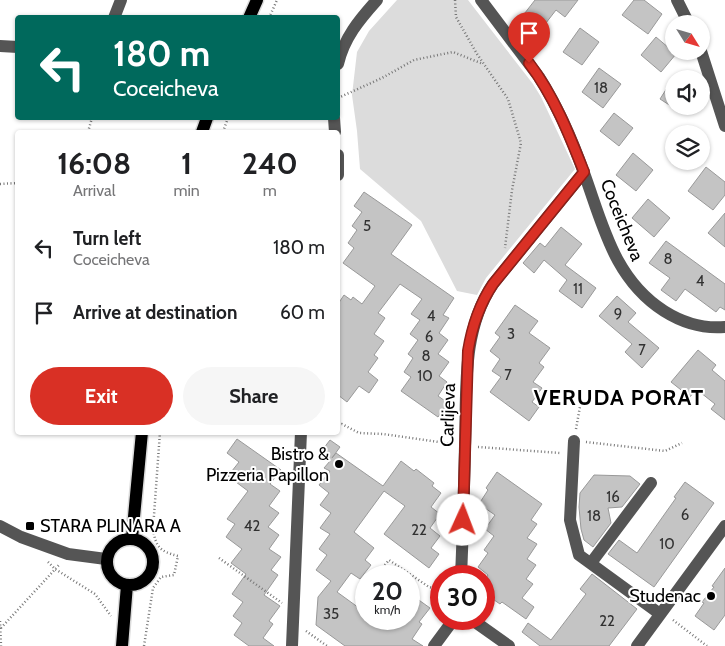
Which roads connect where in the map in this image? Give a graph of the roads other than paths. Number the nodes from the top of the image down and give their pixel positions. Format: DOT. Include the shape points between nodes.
graph roads {
  1 [pos="121,0"];
  2 [pos="257,0"];
  3 [pos="376,0"];
  4 [pos="481,0"];
  5 [pos="677,0"];
  6 [pos="115,15"];
  7 [pos="250,15"];
  8 [pos="684,15"];
  9 [pos="0,46"];
  10 [pos="15,47"];
  11 [pos="340,55"];
  12 [pos="704,60"];
  13 [pos="725,126"];
  14 [pos="584,172"];
  15 [pos="725,326"];
  16 [pos="142,435"];
  17 [pos="301,435"];
  18 [pos="574,441"];
  19 [pos="651,483"];
  20 [pos="0,526"];
  21 [pos="725,526"];
  22 [pos="132,538"];
  23 [pos="106,559"];
  24 [pos="591,563"];
  25 [pos="462,565"];
  26 [pos="127,585"];
  27 [pos="661,613"];
  28 [pos="446,630"];
  29 [pos="486,630"];
  30 [pos="123,640"];
  31 [pos="292,646"];
  32 [pos="434,646"];
  33 [pos="508,646"];
  34 [pos="637,646"];
  1 -- 6 [label="street"];
  2 -- 7 [label="main road"];
  3 -- 11 [label="street" via="355,25"];
  4 -- 14 [label="street, Coceicheva" via="539,76"];
  5 -- 8 [label="street"];
  9 -- 10 [label="street"];
  12 -- 13 [label="street"];
  14 -- 15 [label="street, Coceicheva" via="616,258 640,293 682,321 700,326"];
  14 -- 25 [label="street, Carlijeva" via="484,297 472,330 468,351"];
  16 -- 22 [label="main road"];
  17 -- 31 [label="street"];
  18 -- 24 [label="street" via="570,520 580,555"];
  19 -- 24 [label="street"];
  20 -- 23 [label="street" via="68,554"];
  21 -- 27 [label="street"];
  22 -- 23 [label="main road" via="115,543"];
  22 -- 26 [label="main road" via="148,547 153,564 144,580"];
  23 -- 26 [label="main road" via="111,576"];
  24 -- 27 [label="street"];
  26 -- 30 [label="main road"];
  27 -- 34 [label="street"];
  28 -- 32 [label="street"];
  29 -- 33 [label="street"];
}
